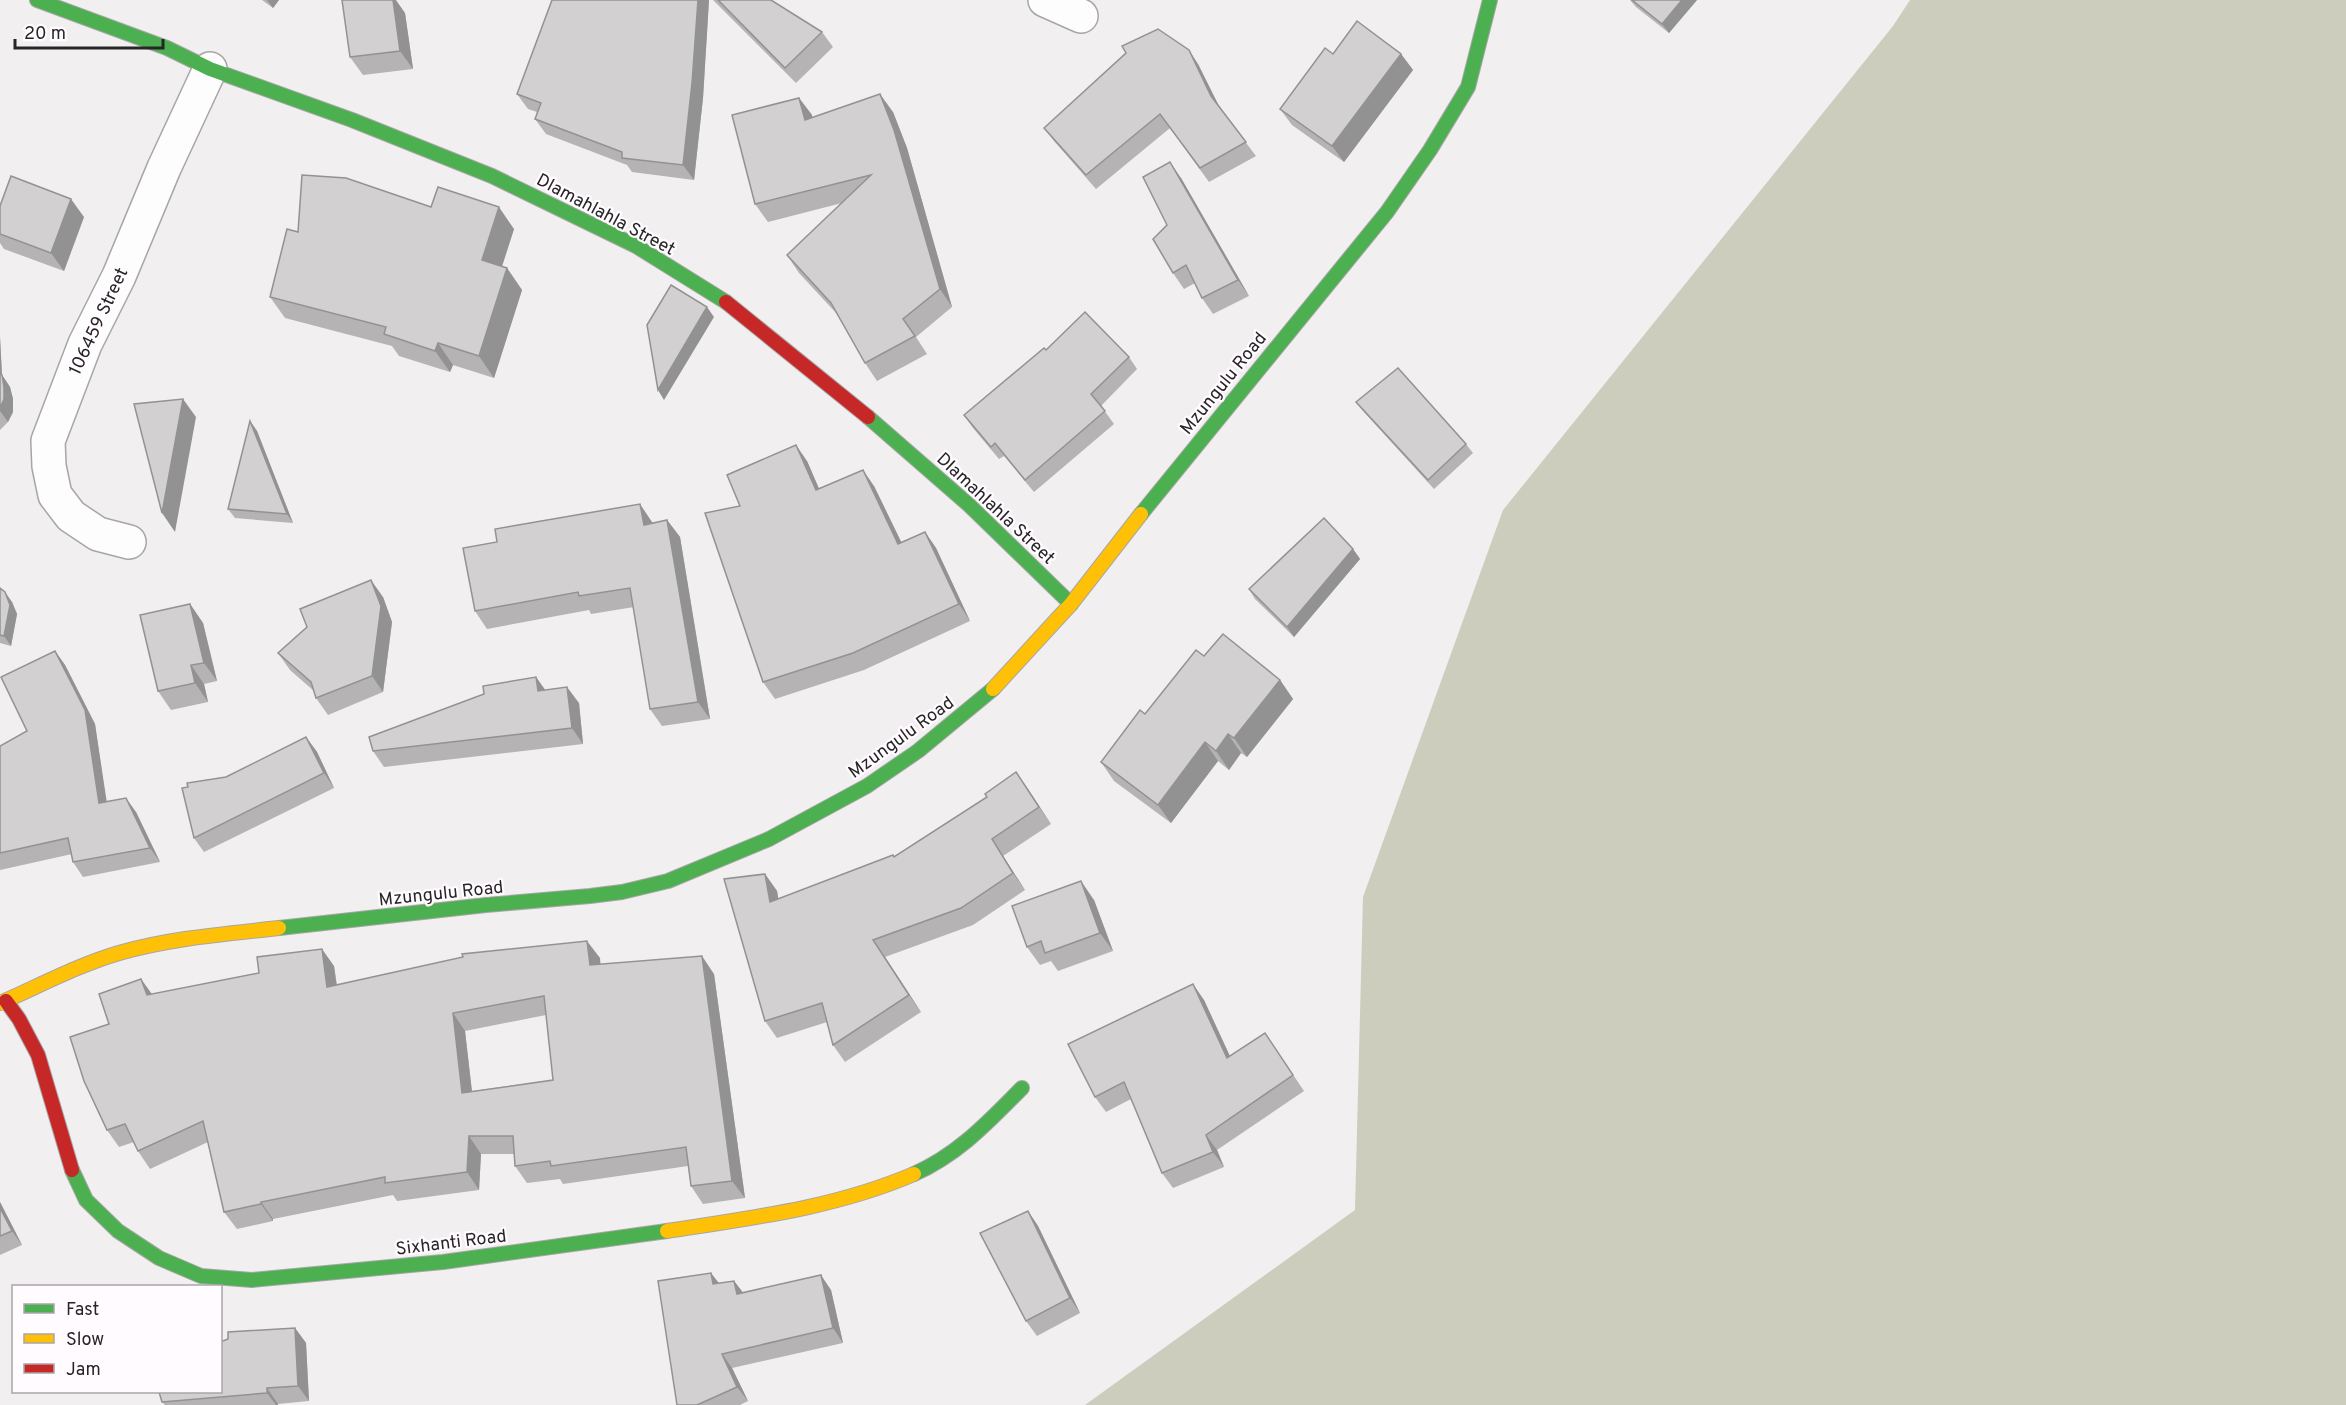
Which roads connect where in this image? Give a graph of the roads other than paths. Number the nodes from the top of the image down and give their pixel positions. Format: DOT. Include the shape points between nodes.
graph roads {
  1 [pos="37,0"];
  2 [pos="1045,0"];
  3 [pos="1490,0"];
  4 [pos="1081,16"];
  5 [pos="210,69"];
  6 [pos="129,542"];
  7 [pos="1071,604"];
  8 [pos="3,1002"];
  9 [pos="1022,1088"];
  1 -- 5 [label="street, Dlamahlahla Street" via="167,48"];
  2 -- 4 [label="street"];
  3 -- 7 [label="street, Mzungulu Road" via="1468,87 1387,212"];
  5 -- 6 [label="street, 106459 Street" via="85,344 48,441 55,495 71,516 98,534"];
  5 -- 7 [label="street, Dlamahlahla Street" via="492,176 636,246 735,308 849,400 969,505"];
  7 -- 8 [label="street, Mzungulu Road" via="997,686 918,751 867,786 787,830 668,880 590,896 182,939 119,953"];
  8 -- 9 [label="street, Sixhanti Road" via="20,1019 38,1055 71,1168 86,1200 118,1231 159,1258 201,1276 252,1280 443,1262 805,1209 890,1184 934,1165 968,1142"];
}
